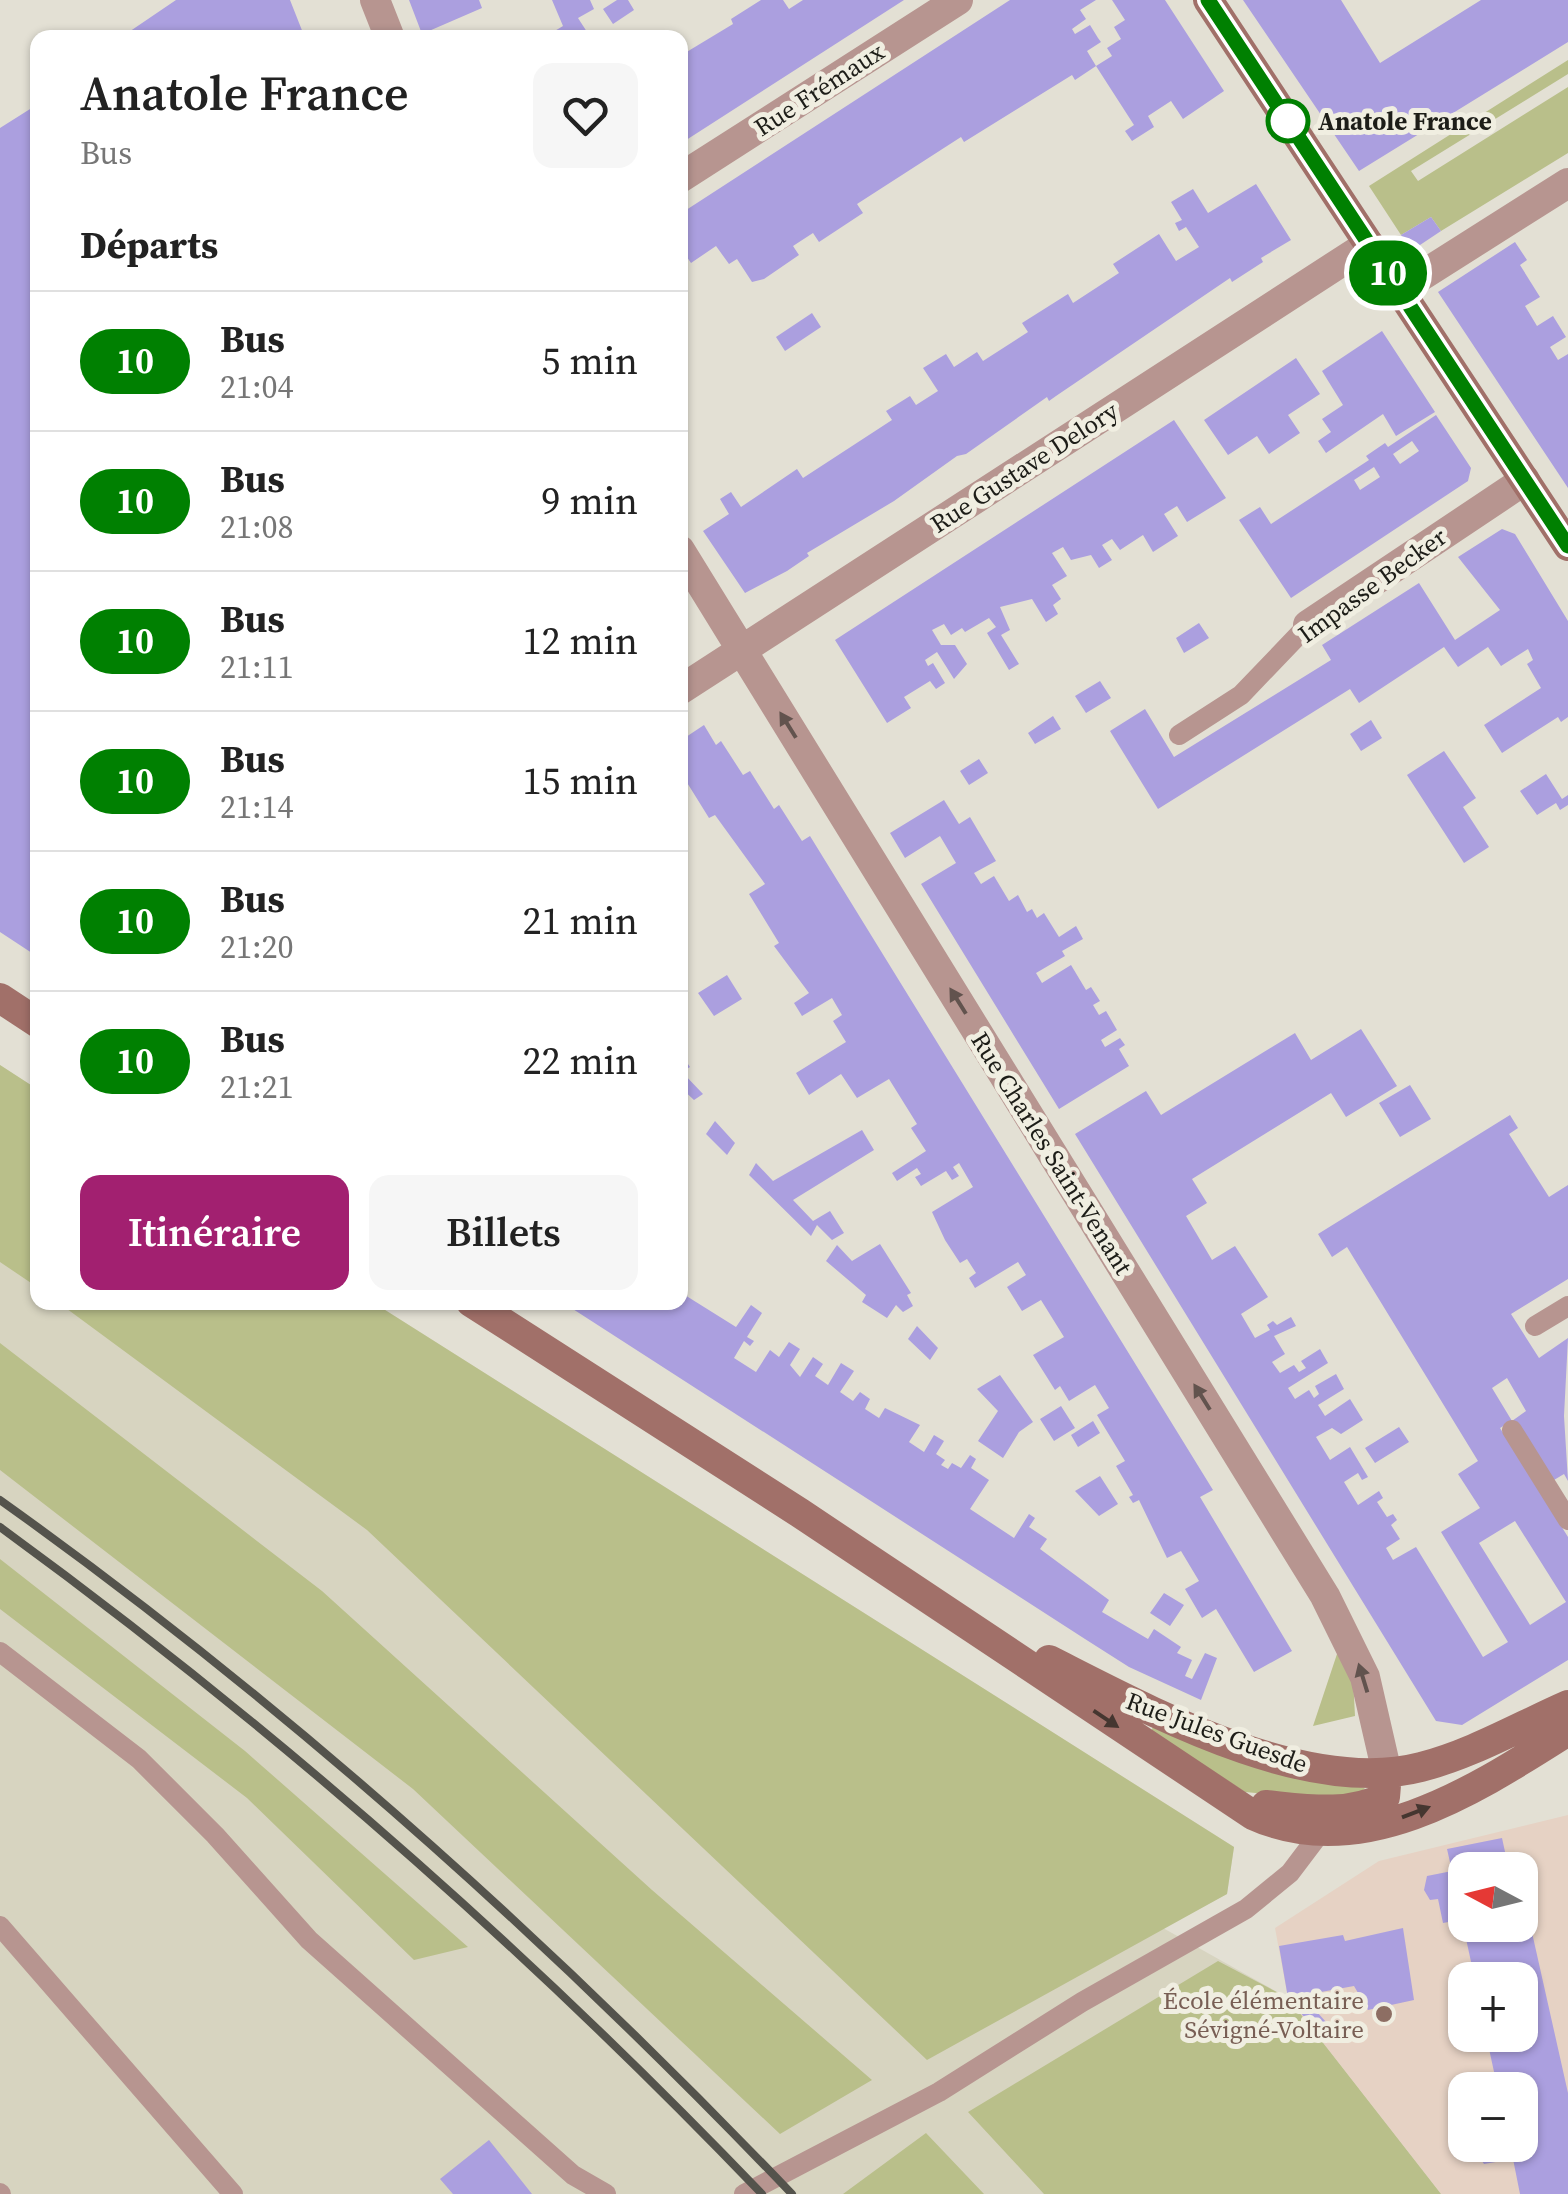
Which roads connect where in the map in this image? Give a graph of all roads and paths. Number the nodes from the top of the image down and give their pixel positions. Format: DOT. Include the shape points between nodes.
graph roads {
  1 [pos="375,0"];
  2 [pos="958,0"];
  3 [pos="1208,0"];
  4 [pos="387,30"];
  5 [pos="688,173"];
  6 [pos="1568,183"];
  7 [pos="1369,244"];
  8 [pos="1399,290"];
  9 [pos="1525,480"];
  10 [pos="1565,534"];
  11 [pos="688,563"];
  12 [pos="1308,625"];
  13 [pos="742,649"];
  14 [pos="688,685"];
  15 [pos="1180,734"];
  16 [pos="0,998"];
  17 [pos="30,1018"];
  18 [pos="1568,1306"];
  19 [pos="483,1310"];
  20 [pos="1536,1326"];
  21 [pos="1512,1430"];
  22 [pos="1568,1520"];
  23 [pos="939,1604"];
  24 [pos="0,1652"];
  25 [pos="1568,1705"];
  26 [pos="1568,1731"];
  27 [pos="1387,1773"];
  28 [pos="1226,1796"];
  29 [pos="1350,1810"];
  30 [pos="1321,1832"];
  31 [pos="0,1926"];
  32 [pos="233,2194"];
  33 [pos="606,2194"];
  34 [pos="744,2194"];
  1 -- 4 [label="street"];
  2 -- 5 [label="street, Rue Frémaux"];
  3 -- 7 [label="street"];
  6 -- 8 [label="street"];
  7 -- 8 [label="street"];
  7 -- 13 [label="street, Rue Gustave Delory"];
  8 -- 9 [label="street"];
  9 -- 10 [label="street"];
  9 -- 12 [label="street, Impasse Becker"];
  11 -- 13 [label="street, Rue Charles Saint-Venant"];
  12 -- 15 [label="lane, Impasse Becker" via="1241,694"];
  13 -- 14 [label="street, Rue Gustave Delory"];
  27 -- 13 [label="street, Rue Charles Saint-Venant, one-way" via="1365,1677 1325,1596"];
  16 -- 17 [label="street"];
  18 -- 20 [label="lane"];
  19 -- 23 [label="street, Rue Jules Guesde"];
  21 -- 22 [label="lane"];
  23 -- 27 [label="street, Rue Jules Guesde" via="1139,1706 1272,1758 1358,1776"];
  23 -- 28 [label="street, Rue Jules Guesde, one-way"];
  24 -- 33 [label="lane" via="139,1759 308,1940 573,2175"];
  25 -- 27 [label="street, Rue Jules Guesde" via="1455,1755"];
  30 -- 26 [label="street, Rue Jules Guesde, one-way" via="1408,1816"];
  27 -- 29 [label="street" via="1385,1797"];
  28 -- 29 [label="street, Rue Jules Guesde"];
  28 -- 30 [label="street, Rue Jules Guesde" via="1279,1827"];
  29 -- 30 [label="street"];
  30 -- 34 [label="lane" via="1290,1873 1246,1909 939,2092"];
  31 -- 32 [label="lane"];
}
